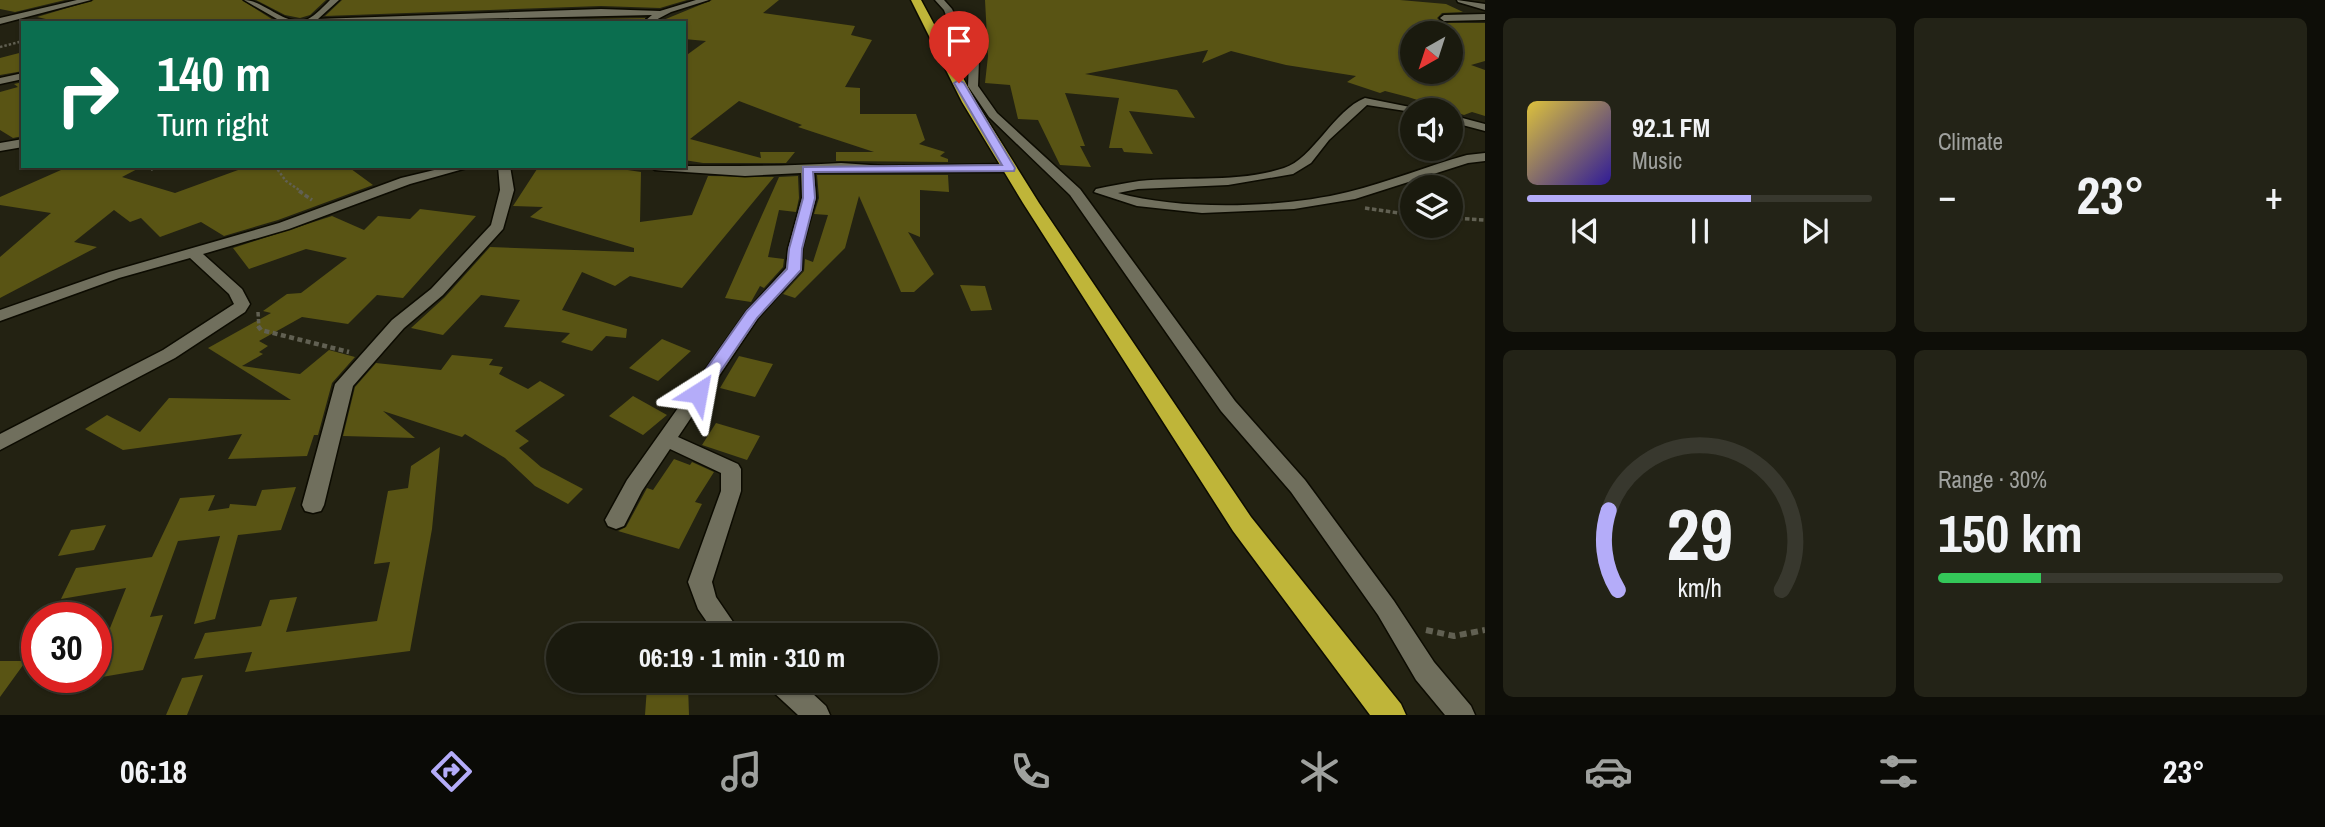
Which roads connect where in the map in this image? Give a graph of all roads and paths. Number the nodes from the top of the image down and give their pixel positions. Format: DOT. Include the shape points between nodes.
graph roads {
  1 [pos="87,0"];
  2 [pos="248,0"];
  3 [pos="335,0"];
  4 [pos="705,0"];
  5 [pos="916,0"];
  6 [pos="939,0"];
  7 [pos="1461,0"];
  8 [pos="649,2"];
  9 [pos="1485,7"];
  10 [pos="663,11"];
  11 [pos="481,16"];
  12 [pos="1485,17"];
  13 [pos="1444,18"];
  14 [pos="4,20"];
  15 [pos="287,21"];
  16 [pos="310,21"];
  17 [pos="470,21"];
  18 [pos="650,21"];
  19 [pos="21,29"];
  20 [pos="21,42"];
  21 [pos="0,47"];
  22 [pos="21,76"];
  23 [pos="0,81"];
  24 [pos="1400,107"];
  25 [pos="1463,122"];
  26 [pos="1485,128"];
  27 [pos="21,143"];
  28 [pos="0,147"];
  29 [pos="1485,157"];
  30 [pos="154,168"];
  31 [pos="276,168"];
  32 [pos="460,168"];
  33 [pos="504,168"];
  34 [pos="677,168"];
  35 [pos="1010,168"];
  36 [pos="807,169"];
  37 [pos="151,170"];
  38 [pos="1075,192"];
  39 [pos="1101,192"];
  40 [pos="1328,201"];
  41 [pos="326,211"];
  42 [pos="1400,213"];
  43 [pos="1463,219"];
  44 [pos="1485,220"];
  45 [pos="194,254"];
  46 [pos="42,301"];
  47 [pos="0,302"];
  48 [pos="242,304"];
  49 [pos="0,316"];
  50 [pos="370,356"];
  51 [pos="666,439"];
  52 [pos="0,443"];
  53 [pos="313,505"];
  54 [pos="616,520"];
  55 [pos="1386,608"];
  56 [pos="721,623"];
  57 [pos="1485,630"];
  58 [pos="793,693"];
  59 [pos="817,715"];
  60 [pos="1390,715"];
  61 [pos="1462,715"];
  1 -- 14 [label="street"];
  2 -- 15 [label="street"];
  3 -- 16 [label="street"];
  4 -- 10 [label="street"];
  5 -- 35 [label="highway" via="969,102"];
  6 -- 38 [label="street" via="974,60 973,86 993,115"];
  7 -- 9 [label="street"];
  8 -- 10 [label="street"];
  10 -- 11 [label="street"];
  10 -- 18 [label="street"];
  11 -- 16 [label="street"];
  11 -- 17 [label="street"];
  12 -- 13 [label="street"];
  14 -- 19 [label="street"];
  20 -- 21 [label="path"];
  22 -- 23 [label="street"];
  24 -- 39 [label="street" via="1365,101 1307,160 1289,170 1228,181 1138,185"];
  25 -- 26 [label="street"];
  27 -- 28 [label="street"];
  29 -- 40 [label="street"];
  30 -- 37 [label="path"];
  31 -- 41 [label="path" via="286,181"];
  32 -- 41 [label="street" via="406,181"];
  33 -- 50 [label="street" via="507,190 498,226"];
  34 -- 36 [label="street" via="721,172"];
  35 -- 36 [label="street"];
  35 -- 60 [label="highway" via="1242,524"];
  36 -- 51 [label="street" via="809,198 794,270 752,315"];
  38 -- 39 [label="street"];
  38 -- 55 [label="street" via="1220,395 1298,486"];
  39 -- 40 [label="street" via="1137,202 1202,208"];
  40 -- 42 [label="path"];
  41 -- 45 [label="street"];
  43 -- 44 [label="path"];
  45 -- 46 [label="street"];
  45 -- 48 [label="street" via="236,292"];
  46 -- 47 [label="street"];
  46 -- 49 [label="street"];
  48 -- 50 [label="path" via="258,312 261,330"];
  48 -- 52 [label="street" via="169,354"];
  50 -- 53 [label="street" via="344,384"];
  51 -- 54 [label="street"];
  51 -- 56 [label="street" via="731,470 732,491 700,583 706,602"];
  55 -- 57 [label="path" via="1417,628 1454,636"];
  55 -- 61 [label="street" via="1425,671"];
  58 -- 59 [label="street"];
}
